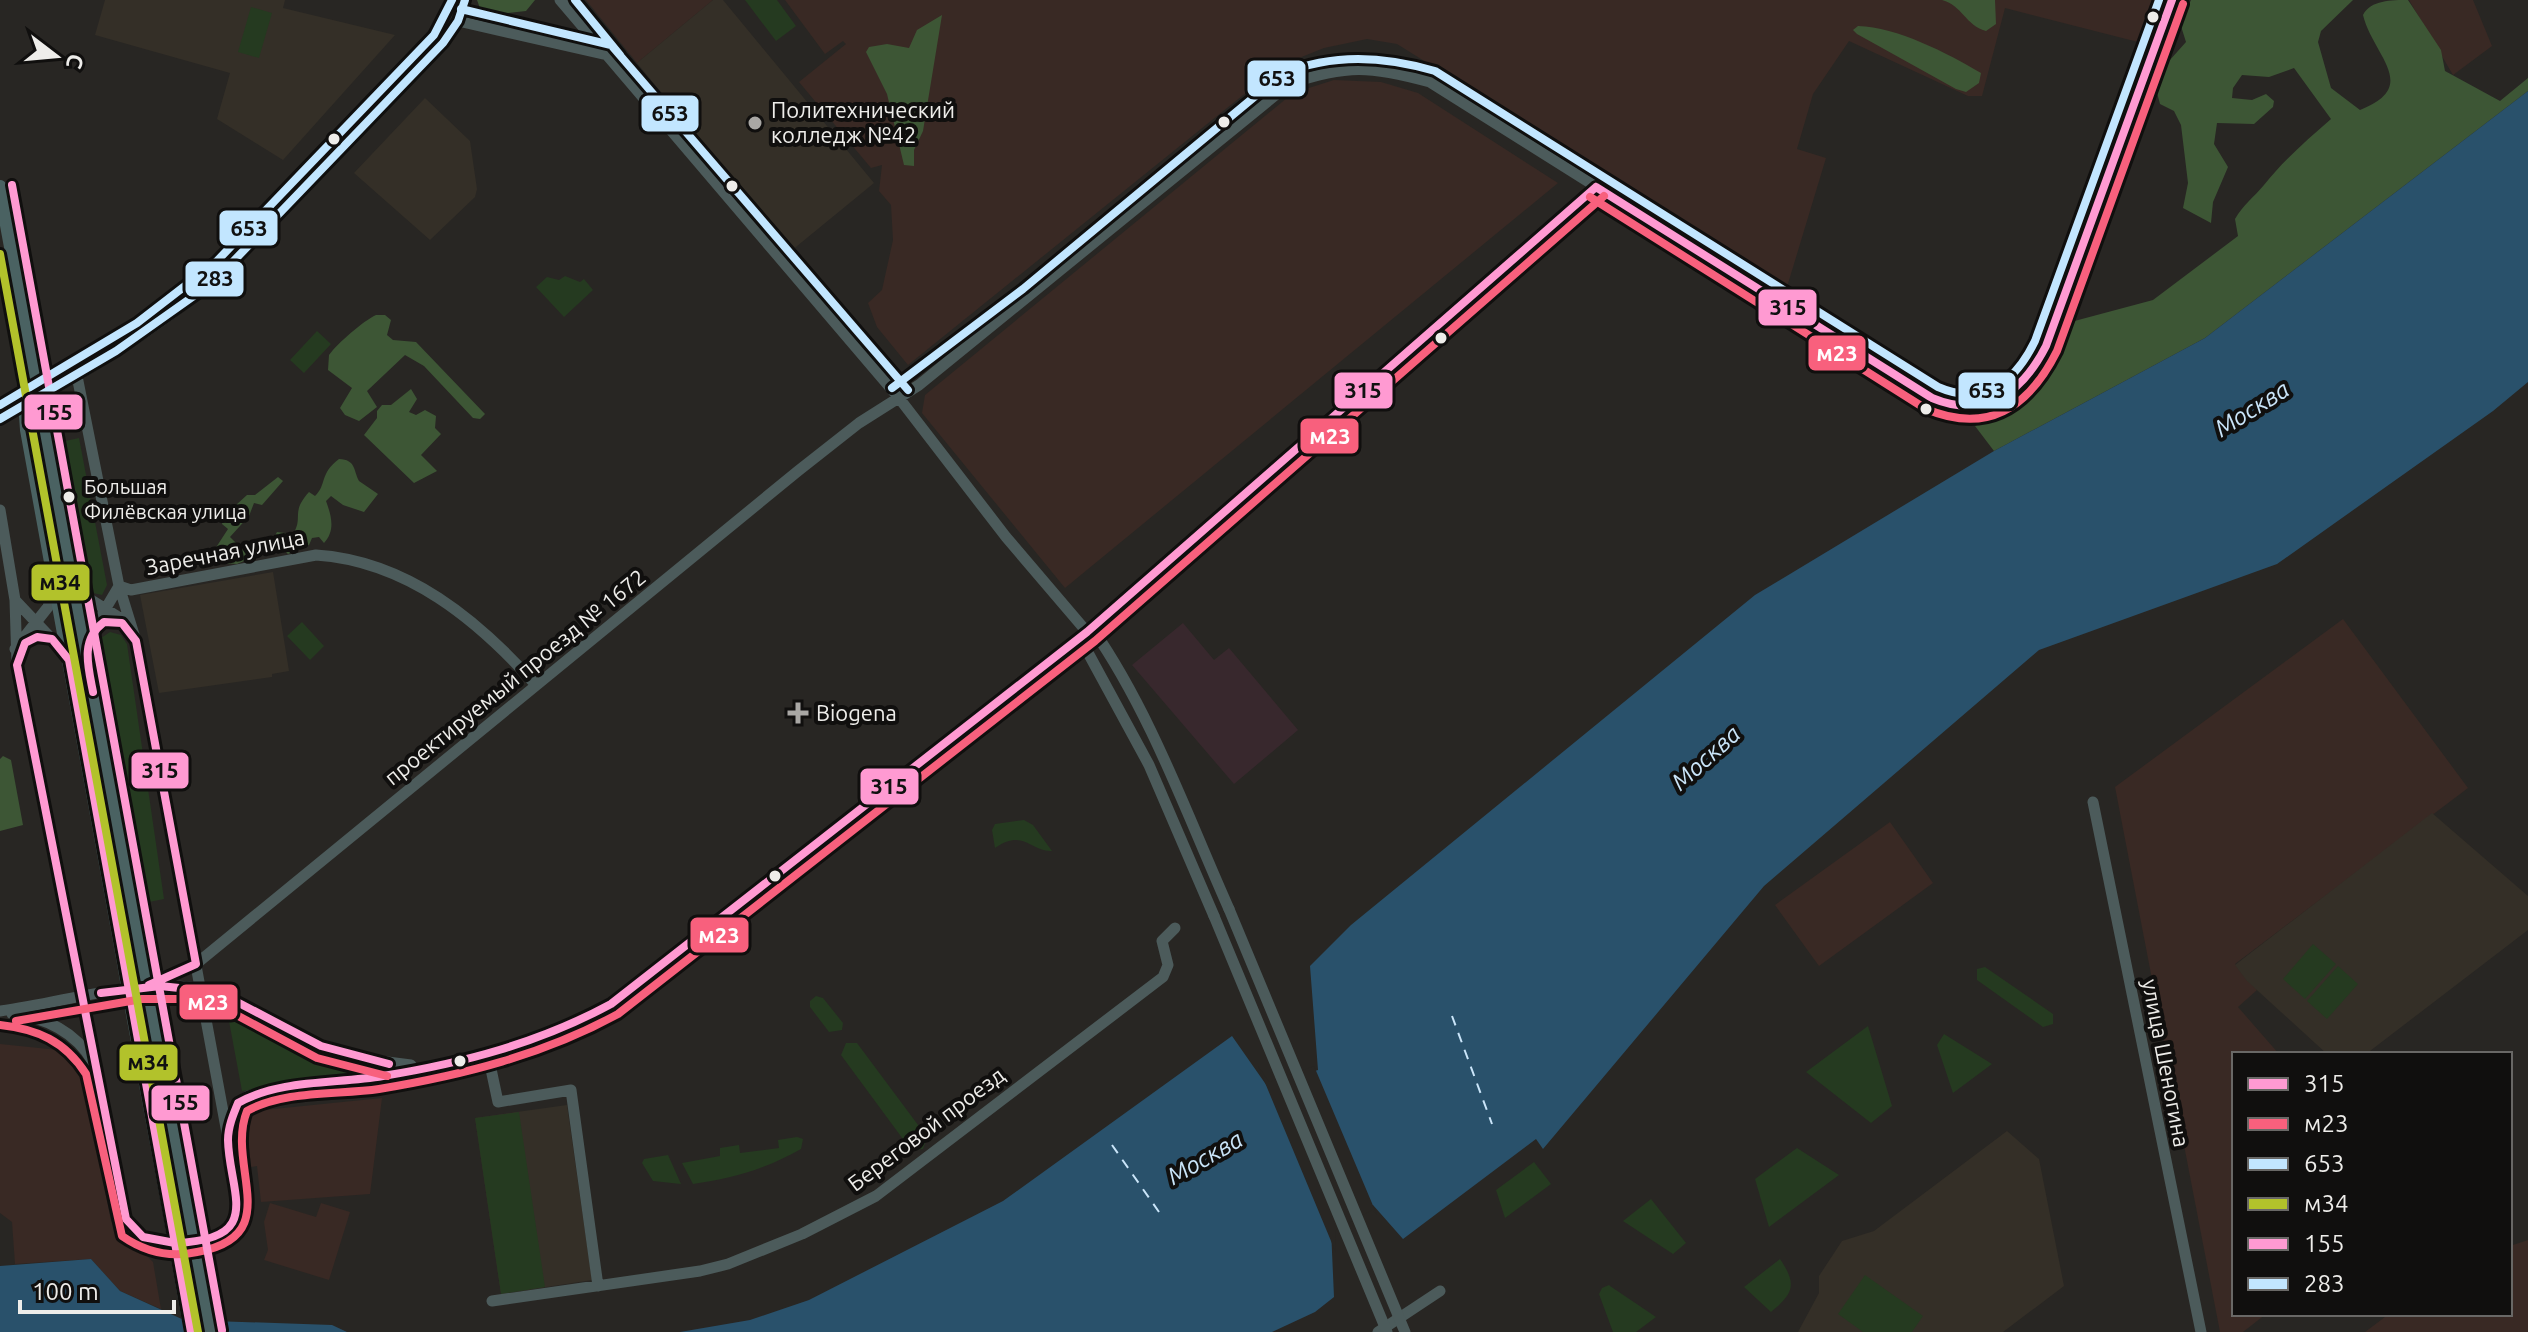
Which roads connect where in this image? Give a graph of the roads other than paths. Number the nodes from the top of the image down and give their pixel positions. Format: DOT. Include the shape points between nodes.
graph roads {
  1 [pos="465,0"];
  2 [pos="560,0"];
  3 [pos="2172,0"];
  4 [pos="458,21"];
  5 [pos="603,54"];
  6 [pos="0,187"];
  7 [pos="1596,187"];
  8 [pos="15,265"];
  9 [pos="77,376"];
  10 [pos="39,397"];
  11 [pos="899,398"];
  12 [pos="26,405"];
  13 [pos="0,419"];
  14 [pos="0,510"];
  15 [pos="73,579"];
  16 [pos="55,582"];
  17 [pos="119,586"];
  18 [pos="15,600"];
  19 [pos="105,607"];
  20 [pos="36,622"];
  21 [pos="92,631"];
  22 [pos="133,631"];
  23 [pos="1086,632"];
  24 [pos="57,642"];
  25 [pos="15,649"];
  26 [pos="87,657"];
  27 [pos="69,660"];
  28 [pos="17,665"];
  29 [pos="536,685"];
  30 [pos="2093,802"];
  31 [pos="1175,928"];
  32 [pos="196,964"];
  33 [pos="201,987"];
  34 [pos="151,989"];
  35 [pos="83,997"];
  36 [pos="0,1012"];
  37 [pos="488,1055"];
  38 [pos="428,1066"];
  39 [pos="97,1069"];
  40 [pos="228,1139"];
  41 [pos="598,1286"];
  42 [pos="1440,1291"];
  43 [pos="492,1301"];
  44 [pos="191,1332"];
  45 [pos="210,1332"];
  46 [pos="1378,1332"];
  47 [pos="1387,1332"];
  48 [pos="1405,1332"];
  49 [pos="2201,1332"];
  1 -- 4 [label="street"];
  2 -- 5 [label="street"];
  3 -- 7 [label="street, проектируемый проезд № 1672" via="2043,353 2024,382 1981,408 1957,409 1932,398"];
  4 -- 5 [label="street"];
  4 -- 9 [label="street" via="443,43 224,271 196,296"];
  5 -- 11 [label="street"];
  6 -- 8 [label="main road"];
  7 -- 11 [label="street, проектируемый проезд № 1672" via="1430,82 1390,71 1334,69 1289,84 1030,298"];
  7 -- 23 [label="street"];
  8 -- 10 [label="main road"];
  8 -- 12 [label="main road"];
  9 -- 10 [label="street"];
  9 -- 17 [label="street"];
  10 -- 12 [label="street"];
  10 -- 15 [label="main road"];
  11 -- 23 [label="street"];
  11 -- 29 [label="street, проектируемый проезд № 1672" via="847,433"];
  12 -- 13 [label="street"];
  12 -- 16 [label="main road"];
  14 -- 18 [label="street"];
  15 -- 19 [label="street" via="83,595"];
  15 -- 26 [label="main road"];
  16 -- 20 [label="street" via="51,601"];
  16 -- 27 [label="main road"];
  17 -- 19 [label="street"];
  17 -- 22 [label="street"];
  17 -- 29 [label="street, Заречная улица" via="131,590 316,555 338,556 403,577 460,610"];
  18 -- 20 [label="street"];
  18 -- 25 [label="street"];
  19 -- 21 [label="street"];
  19 -- 22 [label="street"];
  20 -- 24 [label="street"];
  20 -- 25 [label="street"];
  21 -- 22 [label="street" via="117,621"];
  21 -- 26 [label="street"];
  22 -- 32 [label="street"];
  23 -- 37 [label="street" via="611,1004 551,1035"];
  23 -- 47 [label="street, bridge" via="1214,916"];
  23 -- 48 [label="street, bridge" via="1111,655 1162,756"];
  24 -- 27 [label="street"];
  24 -- 28 [label="street" via="42,637 28,641"];
  25 -- 28 [label="street"];
  26 -- 34 [label="main road, bridge"];
  27 -- 44 [label="main road, bridge"];
  28 -- 35 [label="street"];
  29 -- 32 [label="street, проектируемый проезд № 1672"];
  30 -- 49 [label="street, улица Шеногина"];
  31 -- 41 [label="street, Береговой проезд" via="1162,941 1168,965 1163,977 876,1196 728,1264"];
  32 -- 33 [label="street"];
  32 -- 34 [label="street, проектируемый проезд № 1672"];
  33 -- 34 [label="street"];
  33 -- 38 [label="street" via="340,1056"];
  33 -- 40 [label="street"];
  34 -- 35 [label="street"];
  34 -- 45 [label="main road, bridge"];
  35 -- 36 [label="street"];
  35 -- 39 [label="street"];
  36 -- 39 [label="street" via="60,1027"];
  37 -- 38 [label="street"];
  37 -- 41 [label="street" via="498,1102 571,1090"];
  38 -- 40 [label="street" via="248,1096 238,1103"];
  39 -- 40 [label="street" via="126,1219 151,1242 210,1239 226,1231 237,1214 239,1198"];
  41 -- 43 [label="street, Береговой проезд"];
  42 -- 46 [label="street"];
}
